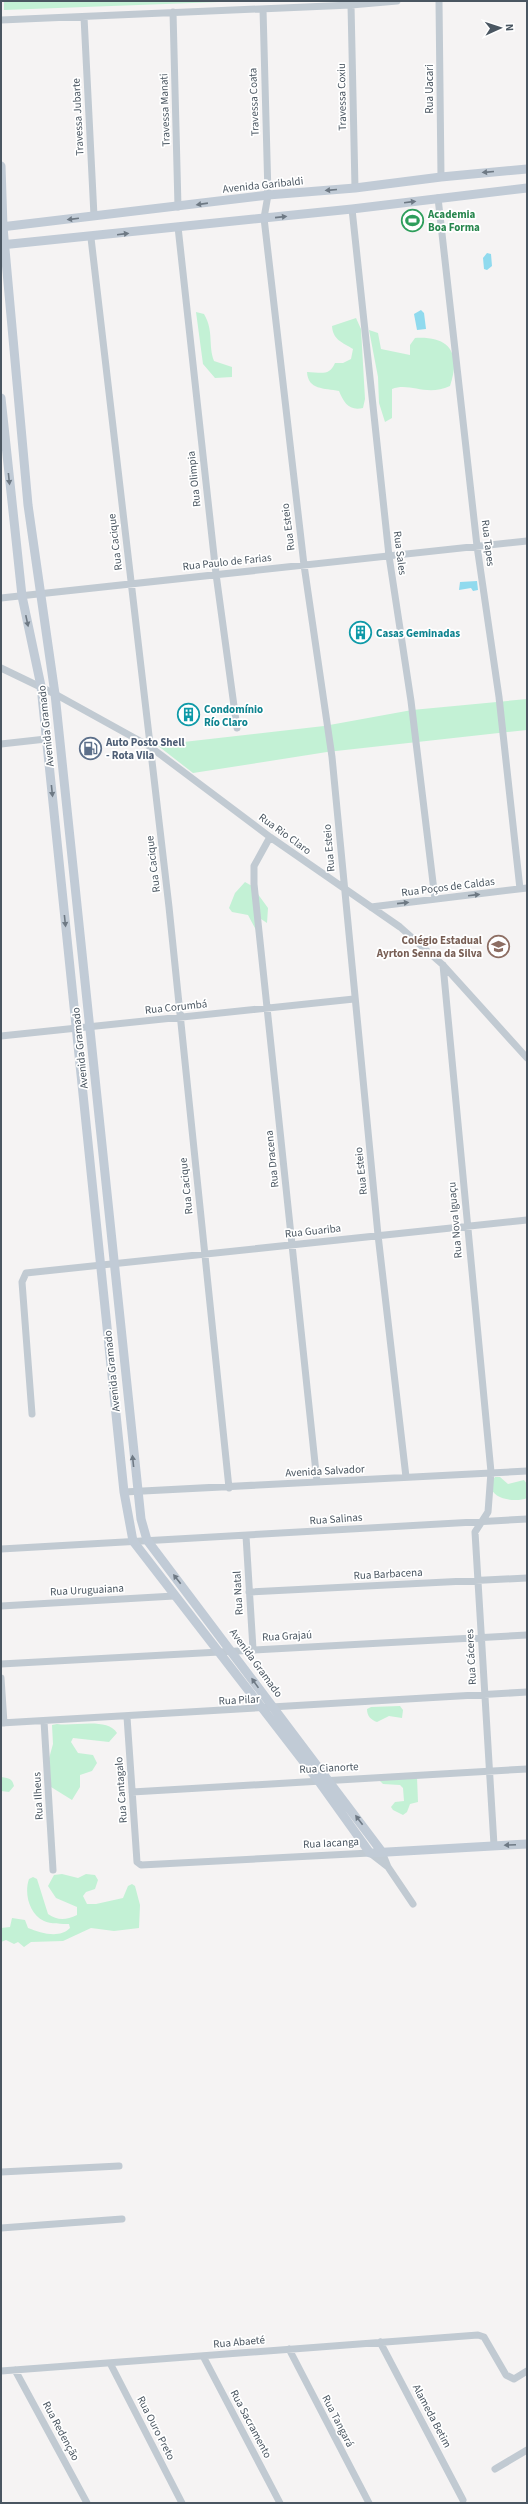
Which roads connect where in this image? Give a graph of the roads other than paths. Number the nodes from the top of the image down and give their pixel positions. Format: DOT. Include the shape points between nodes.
graph roads {
  1 [pos="397,1"];
  2 [pos="439,1"];
  3 [pos="351,5"];
  4 [pos="263,9"];
  5 [pos="173,12"];
  6 [pos="84,17"];
  7 [pos="1,20"];
  8 [pos="1,166"];
  9 [pos="527,169"];
  10 [pos="441,177"];
  11 [pos="355,188"];
  12 [pos="527,188"];
  13 [pos="268,195"];
  14 [pos="438,198"];
  15 [pos="178,207"];
  16 [pos="352,209"];
  17 [pos="94,216"];
  18 [pos="264,218"];
  19 [pos="2,227"];
  20 [pos="178,227"];
  21 [pos="91,238"];
  22 [pos="3,245"];
  23 [pos="17,394"];
  24 [pos="1,397"];
  25 [pos="28,505"];
  26 [pos="12,508"];
  27 [pos="527,541"];
  28 [pos="477,546"];
  29 [pos="389,556"];
  30 [pos="304,565"];
  31 [pos="216,574"];
  32 [pos="131,584"];
  33 [pos="40,593"];
  34 [pos="22,596"];
  35 [pos="1,598"];
  36 [pos="1,668"];
  37 [pos="41,686"];
  38 [pos="55,694"];
  39 [pos="237,728"];
  40 [pos="46,739"];
  41 [pos="1,744"];
  42 [pos="149,746"];
  43 [pos="270,837"];
  44 [pos="344,889"];
  45 [pos="523,889"];
  46 [pos="435,899"];
  47 [pos="371,907"];
  48 [pos="443,966"];
  49 [pos="354,999"];
  50 [pos="266,1007"];
  51 [pos="179,1018"];
  52 [pos="91,1027"];
  53 [pos="77,1028"];
  54 [pos="1,1036"];
  55 [pos="527,1058"];
  56 [pos="527,1220"];
  57 [pos="467,1226"];
  58 [pos="378,1235"];
  59 [pos="293,1244"];
  60 [pos="204,1253"];
  61 [pos="113,1263"];
  62 [pos="101,1266"];
  63 [pos="32,1414"];
  64 [pos="527,1471"];
  65 [pos="491,1472"];
  66 [pos="406,1477"];
  67 [pos="317,1482"];
  68 [pos="229,1488"];
  69 [pos="124,1492"];
  70 [pos="136,1492"];
  71 [pos="527,1519"];
  72 [pos="483,1521"];
  73 [pos="246,1536"];
  74 [pos="147,1540"];
  75 [pos="133,1541"];
  76 [pos="1,1549"];
  77 [pos="527,1578"];
  78 [pos="479,1581"];
  79 [pos="249,1592"];
  80 [pos="174,1596"];
  81 [pos="1,1606"];
  82 [pos="527,1635"];
  83 [pos="481,1637"];
  84 [pos="253,1649"];
  85 [pos="232,1650"];
  86 [pos="218,1651"];
  87 [pos="1,1664"];
  88 [pos="1,1678"];
  89 [pos="527,1692"];
  90 [pos="484,1695"];
  91 [pos="273,1708"];
  92 [pos="262,1709"];
  93 [pos="127,1717"];
  94 [pos="44,1721"];
  95 [pos="3,1723"];
  96 [pos="527,1769"];
  97 [pos="489,1771"];
  98 [pos="328,1779"];
  99 [pos="317,1780"];
  100 [pos="132,1792"];
  101 [pos="527,1844"];
  102 [pos="494,1845"];
  103 [pos="382,1852"];
  104 [pos="370,1853"];
  105 [pos="137,1862"];
  106 [pos="388,1867"];
  107 [pos="53,1870"];
  108 [pos="413,1904"];
  109 [pos="119,2166"];
  110 [pos="1,2172"];
  111 [pos="122,2219"];
  112 [pos="1,2228"];
  113 [pos="380,2342"];
  114 [pos="289,2349"];
  115 [pos="203,2356"];
  116 [pos="110,2363"];
  117 [pos="1,2370"];
  118 [pos="15,2370"];
  119 [pos="527,2371"];
  120 [pos="527,2450"];
  121 [pos="495,2469"];
  122 [pos="463,2500"];
  123 [pos="87,2503"];
  124 [pos="182,2503"];
  125 [pos="280,2503"];
  126 [pos="369,2503"];
  1 -- 3 [label="street"];
  2 -- 10 [label="street, Rua Uacari"];
  3 -- 4 [label="street"];
  3 -- 11 [label="street, Travessa Coxiu"];
  4 -- 5 [label="street"];
  4 -- 13 [label="street, Travessa Coata"];
  5 -- 6 [label="street"];
  5 -- 15 [label="street, Travessa Manati"];
  6 -- 7 [label="street"];
  6 -- 17 [label="street, Travessa Jubarte"];
  8 -- 19 [label="street, Avenida Gramado"];
  9 -- 10 [label="street, Avenida Garibaldi, one-way"];
  10 -- 11 [label="street, Avenida Garibaldi"];
  11 -- 13 [label="street, Avenida Garibaldi, one-way"];
  12 -- 14 [label="street"];
  13 -- 15 [label="street, Avenida Garibaldi, one-way"];
  13 -- 18 [label="street, Travessa Coata"];
  16 -- 14 [label="street, one-way"];
  14 -- 28 [label="street, Rua Tapes"];
  15 -- 17 [label="street, Avenida Garibaldi"];
  18 -- 16 [label="street, one-way"];
  16 -- 29 [label="street, Rua Sales"];
  17 -- 19 [label="street, Avenida Garibaldi, one-way"];
  18 -- 20 [label="street"];
  18 -- 30 [label="street, Rua Esteio"];
  19 -- 22 [label="street, Avenida Gramado"];
  21 -- 20 [label="street, one-way"];
  20 -- 31 [label="street, Rua Olimpia"];
  21 -- 22 [label="street"];
  21 -- 32 [label="street, Rua Cacique"];
  22 -- 23 [label="street, Avenida Gramado"];
  23 -- 24 [label="street"];
  23 -- 25 [label="street, Avenida Gramado"];
  24 -- 26 [label="street, Avenida Gramado, one-way"];
  25 -- 26 [label="street"];
  25 -- 33 [label="street, Avenida Gramado"];
  26 -- 34 [label="street, Avenida Gramado"];
  27 -- 28 [label="street, Rua Paulo de Farias"];
  28 -- 29 [label="street, Rua Paulo de Farias"];
  28 -- 45 [label="street, Rua Tapes"];
  29 -- 30 [label="street, Rua Paulo de Farias"];
  29 -- 46 [label="street, Rua Sales" via="411,701"];
  30 -- 31 [label="street, Rua Paulo de Farias"];
  30 -- 44 [label="street, Rua Esteio" via="332,756"];
  31 -- 32 [label="street, Rua Paulo de Farias"];
  31 -- 39 [label="street, Rua Olimpia"];
  32 -- 33 [label="street, Rua Paulo de Farias"];
  32 -- 42 [label="street, Rua Cacique"];
  33 -- 34 [label="street, Rua Paulo de Farias"];
  33 -- 38 [label="street, Avenida Gramado"];
  34 -- 35 [label="street, Rua Paulo de Farias"];
  34 -- 37 [label="street, Avenida Gramado, one-way"];
  36 -- 37 [label="street, Rua Rio Claro"];
  37 -- 38 [label="street, Rua Rio Claro"];
  37 -- 40 [label="street, Avenida Gramado"];
  38 -- 42 [label="street, Rua Rio Claro"];
  38 -- 52 [label="street, Avenida Gramado"];
  40 -- 41 [label="street"];
  40 -- 53 [label="street, Avenida Gramado, one-way"];
  42 -- 43 [label="street, Rua Rio Claro"];
  42 -- 51 [label="street, Rua Cacique" via="169,907"];
  43 -- 44 [label="street, Rua Rio Claro"];
  43 -- 50 [label="street, Rua Dracena" via="256,860 253,873"];
  44 -- 47 [label="street, Rua Rio Claro"];
  44 -- 49 [label="street, Rua Esteio"];
  46 -- 45 [label="street, Rua Poços de Caldas, one-way"];
  47 -- 46 [label="street, Rua Poços de Caldas, one-way"];
  47 -- 48 [label="street, Rua Rio Claro" via="410,935"];
  48 -- 55 [label="street, Rua Rio Claro"];
  48 -- 57 [label="street, Rua Nova Iguaçu"];
  49 -- 50 [label="street, Rua Corumbá"];
  49 -- 58 [label="street, Rua Esteio"];
  50 -- 51 [label="street, Rua Corumbá"];
  50 -- 59 [label="street, Rua Dracena"];
  51 -- 52 [label="street, Rua Corumbá"];
  51 -- 60 [label="street, Rua Cacique"];
  52 -- 53 [label="street, Rua Corumbá"];
  52 -- 61 [label="street, Avenida Gramado"];
  53 -- 54 [label="street, Rua Corumbá"];
  53 -- 62 [label="street, Avenida Gramado"];
  56 -- 57 [label="street, Rua Guariba"];
  57 -- 58 [label="street, Rua Guariba"];
  57 -- 65 [label="street, Rua Nova Iguaçu"];
  58 -- 59 [label="street, Rua Guariba"];
  58 -- 66 [label="street, Rua Esteio"];
  59 -- 60 [label="street, Rua Guariba"];
  59 -- 67 [label="street, Rua Dracena"];
  60 -- 61 [label="street, Rua Guariba"];
  60 -- 68 [label="street, Rua Cacique"];
  61 -- 62 [label="street, Rua Guariba"];
  70 -- 61 [label="street, Avenida Gramado, one-way"];
  62 -- 63 [label="street, Rua Guariba" via="26,1273 22,1276"];
  62 -- 69 [label="street, Avenida Gramado"];
  64 -- 65 [label="street, Avenida Salvador"];
  65 -- 66 [label="street, Avenida Salvador"];
  65 -- 72 [label="street, Rua Cáceres" via="488,1512"];
  66 -- 67 [label="street, Avenida Salvador"];
  67 -- 68 [label="street, Avenida Salvador"];
  68 -- 70 [label="street, Avenida Salvador"];
  69 -- 70 [label="street, Avenida Salvador"];
  69 -- 75 [label="street, Avenida Gramado"];
  70 -- 74 [label="street, Avenida Gramado"];
  71 -- 72 [label="street, Rua Salinas"];
  72 -- 73 [label="street, Rua Salinas"];
  72 -- 78 [label="street, Rua Cáceres" via="475,1532"];
  73 -- 74 [label="street, Rua Salinas"];
  73 -- 79 [label="street, Rua Natal"];
  74 -- 75 [label="street, Rua Salinas"];
  85 -- 74 [label="street, Avenida Gramado, one-way"];
  75 -- 76 [label="street"];
  75 -- 80 [label="street, Avenida Gramado"];
  77 -- 78 [label="street, Rua Barbacena"];
  78 -- 79 [label="street, Rua Barbacena"];
  78 -- 83 [label="street, Rua Cáceres"];
  79 -- 84 [label="street, Rua Natal"];
  80 -- 81 [label="street, Rua Uruguaiana"];
  80 -- 86 [label="street, Avenida Gramado"];
  82 -- 83 [label="street, Rua Grajaú"];
  83 -- 84 [label="street, Rua Grajaú"];
  83 -- 90 [label="street, Rua Cáceres"];
  84 -- 85 [label="street, Rua Grajaú"];
  85 -- 86 [label="street, Rua Grajaú"];
  91 -- 85 [label="street, Avenida Gramado, one-way"];
  86 -- 87 [label="street, Rua Grajaú"];
  86 -- 92 [label="street, Avenida Gramado"];
  88 -- 95 [label="street"];
  89 -- 90 [label="street, Rua Pilar"];
  90 -- 91 [label="street, Rua Pilar"];
  90 -- 97 [label="street, Rua Cáceres"];
  91 -- 92 [label="street, Rua Pilar"];
  91 -- 98 [label="street, Avenida Gramado"];
  92 -- 93 [label="street, Rua Pilar"];
  92 -- 99 [label="street, Avenida Gramado"];
  93 -- 94 [label="street, Rua Pilar"];
  93 -- 100 [label="street, Rua Cantagalo"];
  94 -- 95 [label="street, Rua Pilar"];
  94 -- 107 [label="street, Rua Ilheus"];
  96 -- 97 [label="street, Rua Cianorte"];
  97 -- 98 [label="street, Rua Cianorte"];
  97 -- 102 [label="street, Rua Cáceres"];
  98 -- 99 [label="street, Rua Cianorte"];
  103 -- 98 [label="street, Avenida Gramado, one-way"];
  99 -- 100 [label="street, Rua Cianorte"];
  99 -- 104 [label="street, Avenida Gramado"];
  100 -- 105 [label="street, Rua Cantagalo"];
  101 -- 102 [label="street, Rua Iacanga, one-way"];
  102 -- 103 [label="street, Rua Iacanga"];
  103 -- 104 [label="street, Rua Iacanga"];
  103 -- 106 [label="street"];
  104 -- 105 [label="street, Rua Iacanga" via="146,1866"];
  104 -- 106 [label="street"];
  106 -- 108 [label="street"];
  109 -- 110 [label="street"];
  111 -- 112 [label="street"];
  113 -- 114 [label="street, Rua Abaeté"];
  113 -- 119 [label="street, Rua Abaeté" via="478,2335 484,2338 510,2378 514,2379"];
  113 -- 122 [label="street, Alameda Betim"];
  114 -- 115 [label="street, Rua Abaeté"];
  114 -- 126 [label="street, Rua Tangará"];
  115 -- 116 [label="street, Rua Abaeté"];
  115 -- 125 [label="street, Rua Sacramento"];
  116 -- 118 [label="street, Rua Abaeté"];
  116 -- 124 [label="street, Rua Ouro Preto"];
  117 -- 118 [label="street, Rua Abaeté"];
  118 -- 123 [label="street, Rua Redenção"];
  120 -- 121 [label="street"];
}
